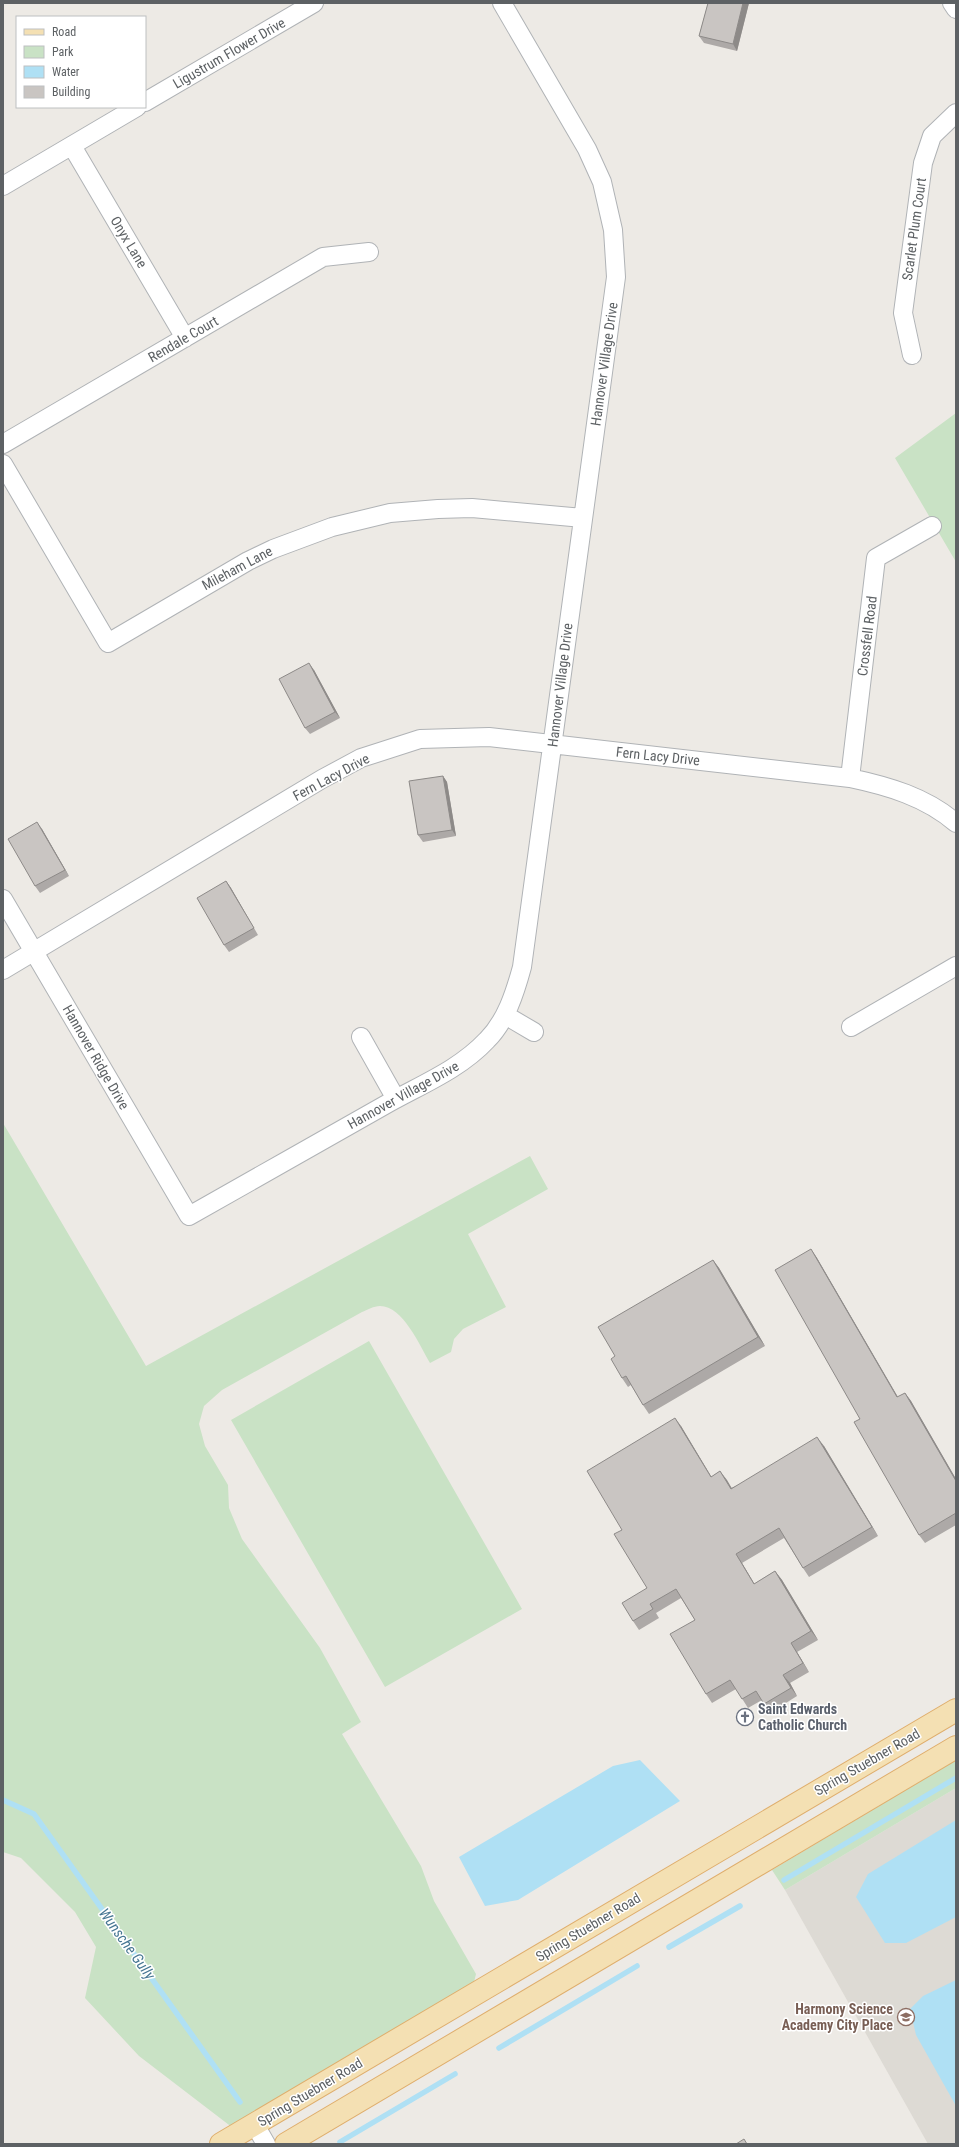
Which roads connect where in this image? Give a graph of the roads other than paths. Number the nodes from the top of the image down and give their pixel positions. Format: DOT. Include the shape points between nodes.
graph roads {
  1 [pos="314,3"];
  2 [pos="502,3"];
  3 [pos="952,3"];
  4 [pos="956,9"];
  5 [pos="146,101"];
  6 [pos="135,108"];
  7 [pos="956,114"];
  8 [pos="72,146"];
  9 [pos="3,186"];
  10 [pos="369,252"];
  11 [pos="185,338"];
  12 [pos="912,355"];
  13 [pos="3,444"];
  14 [pos="3,464"];
  15 [pos="583,518"];
  16 [pos="932,526"];
  17 [pos="552,745"];
  18 [pos="850,778"];
  19 [pos="956,823"];
  20 [pos="3,899"];
  21 [pos="34,952"];
  22 [pos="956,966"];
  23 [pos="3,970"];
  24 [pos="505,1015"];
  25 [pos="851,1027"];
  26 [pos="534,1032"];
  27 [pos="361,1037"];
  28 [pos="396,1099"];
  29 [pos="189,1216"];
  30 [pos="956,1710"];
  31 [pos="956,1747"];
  32 [pos="738,1837"];
  33 [pos="754,1865"];
  34 [pos="493,1983"];
  35 [pos="510,2012"];
  36 [pos="255,2125"];
  37 [pos="221,2144"];
  38 [pos="266,2144"];
  39 [pos="286,2144"];
  1 -- 5 [label="street, Ligustrum Flower Drive"];
  2 -- 15 [label="street, Hannover Village Drive" via="587,149 602,182 613,230 616,277"];
  3 -- 4 [label="street"];
  6 -- 8 [label="street"];
  7 -- 12 [label="street, Scarlet Plum Court" via="932,136 923,163 903,313"];
  8 -- 9 [label="street"];
  8 -- 11 [label="street, Onyx Lane"];
  10 -- 11 [label="street, Rendale Court" via="323,257"];
  11 -- 13 [label="street, Rendale Court"];
  14 -- 15 [label="street, Mileham Lane" via="108,643 273,548 332,527 390,513 444,509 472,508"];
  15 -- 17 [label="street, Hannover Village Drive"];
  16 -- 18 [label="street, Crossfell Road" via="876,558"];
  17 -- 18 [label="street, Fern Lacy Drive"];
  17 -- 21 [label="street, Fern Lacy Drive" via="489,737 420,739 361,758"];
  17 -- 24 [label="street, Hannover Village Drive" via="522,967"];
  18 -- 19 [label="street, Fern Lacy Drive" via="879,784 914,797 943,812"];
  20 -- 21 [label="street, Hannover Ridge Drive"];
  21 -- 23 [label="street, Fern Lacy Drive"];
  21 -- 29 [label="street, Hannover Ridge Drive"];
  22 -- 25 [label="street"];
  24 -- 26 [label="street"];
  24 -- 28 [label="street, Hannover Village Drive" via="488,1040 462,1062"];
  27 -- 28 [label="street"];
  28 -- 29 [label="street, Hannover Village Drive"];
  30 -- 32 [label="main road, Spring Stuebner Road"];
  31 -- 33 [label="main road"];
  32 -- 33 [label="main road"];
  32 -- 34 [label="main road, Spring Stuebner Road"];
  33 -- 35 [label="main road"];
  34 -- 35 [label="main road"];
  34 -- 36 [label="main road, Spring Stuebner Road"];
  35 -- 39 [label="main road"];
  36 -- 37 [label="main road, Spring Stuebner Road"];
  36 -- 38 [label="street"];
}
